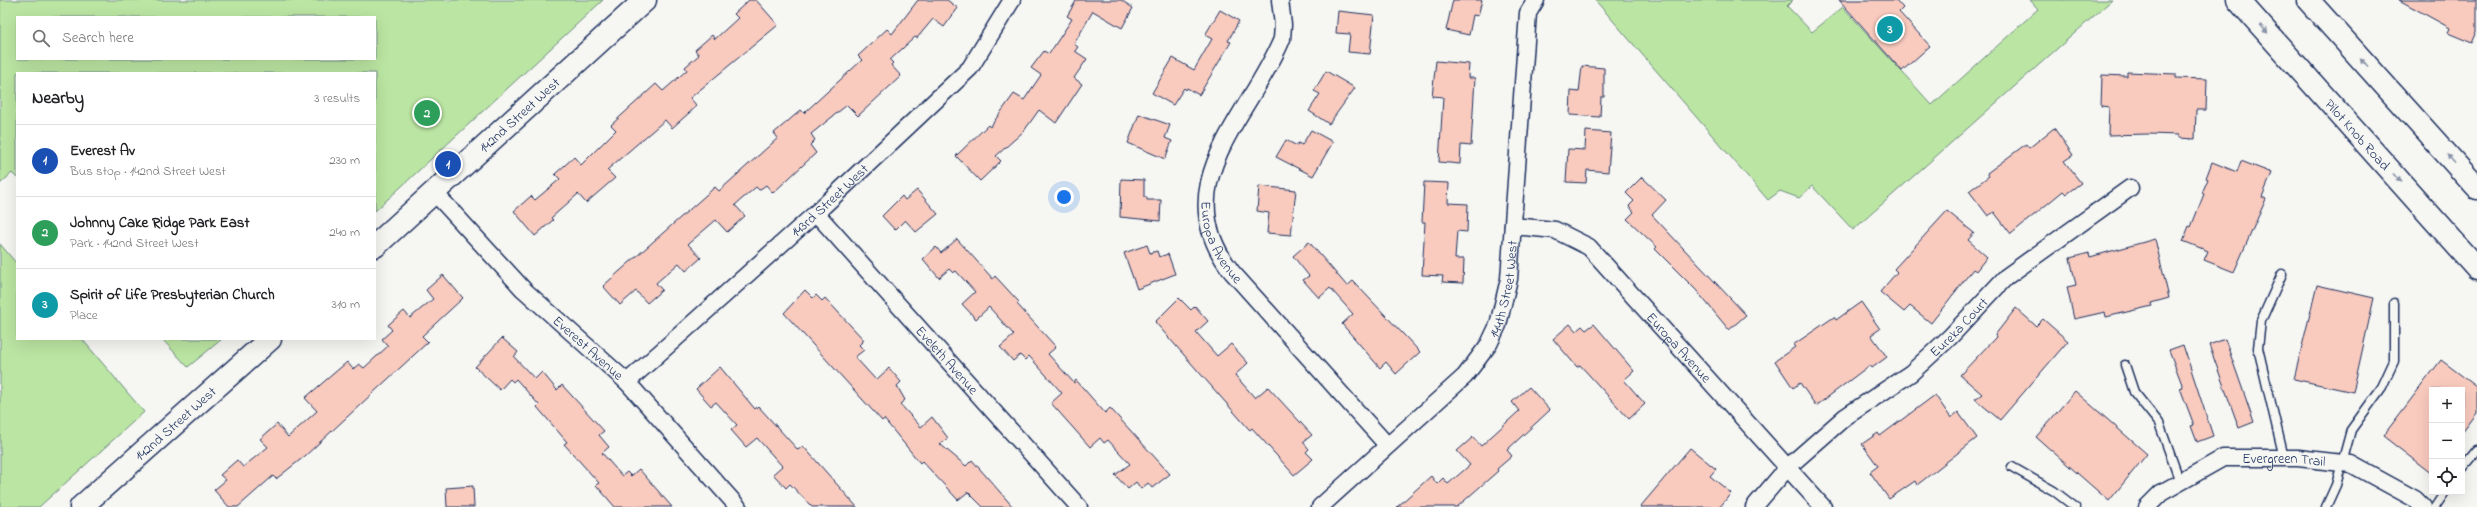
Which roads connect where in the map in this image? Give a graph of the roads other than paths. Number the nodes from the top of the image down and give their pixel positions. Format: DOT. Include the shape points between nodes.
graph roads {
  1 [pos="645,0"];
  2 [pos="1012,0"];
  3 [pos="1280,0"];
  4 [pos="1536,0"];
  5 [pos="2238,0"];
  6 [pos="2308,0"];
  7 [pos="2130,188"];
  8 [pos="2477,188"];
  9 [pos="435,193"];
  10 [pos="816,212"];
  11 [pos="1513,226"];
  12 [pos="376,245"];
  13 [pos="2477,268"];
  14 [pos="2282,274"];
  15 [pos="2394,303"];
  16 [pos="269,340"];
  17 [pos="2125,365"];
  18 [pos="627,382"];
  19 [pos="1387,445"];
  20 [pos="2477,450"];
  21 [pos="2284,458"];
  22 [pos="2343,463"];
  23 [pos="2465,464"];
  24 [pos="1788,467"];
  25 [pos="2012,467"];
  26 [pos="2180,482"];
  27 [pos="2443,495"];
  28 [pos="81,507"];
  29 [pos="738,507"];
  30 [pos="1080,507"];
  31 [pos="1320,507"];
  32 [pos="1754,507"];
  33 [pos="1823,507"];
  34 [pos="2075,507"];
  35 [pos="2147,507"];
  36 [pos="2326,507"];
  37 [pos="2423,507"];
  38 [pos="2435,507"];
  1 -- 9 [label="street, 142nd Street West"];
  2 -- 10 [label="street, 143rd Street West" via="970,68"];
  3 -- 19 [label="street, Europa Avenue" via="1282,39 1215,160 1207,190 1208,220 1221,257 1232,272"];
  4 -- 11 [label="street, 144th Street West" via="1528,13"];
  5 -- 13 [label="street, Pilot Knob Road, one-way"];
  8 -- 6 [label="street, one-way"];
  7 -- 24 [label="street, Eureka Court" via="2006,277 1950,337 1911,373 1845,417"];
  9 -- 12 [label="street, 142nd Street West"];
  9 -- 18 [label="street, Everest Avenue" via="523,289"];
  10 -- 18 [label="street, 143rd Street West"];
  10 -- 30 [label="street, Eveleth Avenue"];
  11 -- 19 [label="street, 144th Street West" via="1509,280 1503,308 1490,344 1465,376"];
  11 -- 24 [label="street, Europa Avenue" via="1555,230 1589,247"];
  14 -- 21 [label="lane" via="2261,321 2258,348"];
  15 -- 22 [label="lane" via="2394,361 2382,387 2351,430"];
  16 -- 28 [label="street, 142nd Street West"];
  17 -- 26 [label="lane" via="2134,392 2159,423"];
  18 -- 29 [label="street, Everest Avenue"];
  19 -- 31 [label="street, 144th Street West"];
  20 -- 23 [label="lane"];
  21 -- 22 [label="street, Evergreen Trail"];
  21 -- 26 [label="street, Evergreen Trail" via="2223,458"];
  22 -- 36 [label="lane"];
  22 -- 37 [label="street, Evergreen Trail" via="2351,464 2415,498"];
  24 -- 32 [label="street, Eureka Court"];
  24 -- 33 [label="street, Europa Avenue"];
  25 -- 34 [label="lane" via="2054,491"];
  26 -- 35 [label="street, Evergreen Trail" via="2161,493"];
  27 -- 38 [label="lane"];
}
